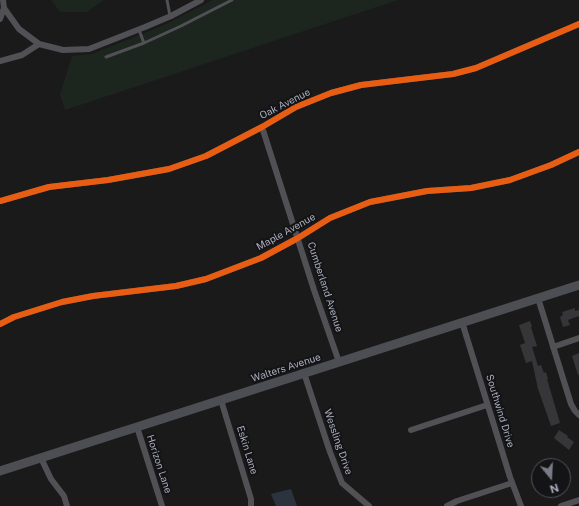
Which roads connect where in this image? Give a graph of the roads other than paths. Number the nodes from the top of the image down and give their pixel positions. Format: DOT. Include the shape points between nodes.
graph roads {
  1 [pos="3,0"];
  2 [pos="167,0"];
  3 [pos="201,0"];
  4 [pos="232,0"];
  5 [pos="4,8"];
  6 [pos="170,16"];
  7 [pos="0,19"];
  8 [pos="579,24"];
  9 [pos="139,30"];
  10 [pos="144,43"];
  11 [pos="39,44"];
  12 [pos="106,57"];
  13 [pos="0,61"];
  14 [pos="262,127"];
  15 [pos="579,152"];
  16 [pos="0,201"];
  17 [pos="298,238"];
  18 [pos="579,285"];
  19 [pos="538,298"];
  20 [pos="462,322"];
  21 [pos="0,324"];
  22 [pos="579,338"];
  23 [pos="553,347"];
  24 [pos="339,362"];
  25 [pos="304,373"];
  26 [pos="221,400"];
  27 [pos="487,405"];
  28 [pos="579,415"];
  29 [pos="137,427"];
  30 [pos="411,430"];
  31 [pos="41,458"];
  32 [pos="0,471"];
  33 [pos="512,483"];
  34 [pos="579,500"];
  35 [pos="67,506"];
  36 [pos="162,506"];
  37 [pos="251,506"];
  38 [pos="369,506"];
  39 [pos="447,506"];
  40 [pos="520,506"];
  41 [pos="561,506"];
  1 -- 5 [label="street"];
  2 -- 6 [label="lane"];
  3 -- 6 [label="street"];
  4 -- 10 [label="lane"];
  5 -- 7 [label="street"];
  5 -- 11 [label="street" via="19,29"];
  6 -- 9 [label="street"];
  8 -- 14 [label="street, Oak Avenue" via="476,68 332,93 296,107"];
  9 -- 10 [label="lane"];
  9 -- 11 [label="street" via="89,49 63,50"];
  10 -- 12 [label="lane"];
  11 -- 13 [label="street" via="22,55"];
  14 -- 16 [label="street, Oak Avenue" via="206,156 169,169 49,187"];
  14 -- 17 [label="street, Cumberland Avenue"];
  15 -- 17 [label="street, Maple Avenue" via="510,180 470,188 427,191 370,202 330,218"];
  17 -- 21 [label="street, Maple Avenue" via="261,258 206,279 176,286 62,302"];
  17 -- 24 [label="street, Cumberland Avenue"];
  18 -- 19 [label="main road, Walters Avenue"];
  19 -- 20 [label="main road, Walters Avenue"];
  19 -- 23 [label="street"];
  20 -- 24 [label="main road, Walters Avenue"];
  20 -- 27 [label="street, Southwind Drive"];
  22 -- 23 [label="street"];
  23 -- 28 [label="street" via="571,404"];
  24 -- 25 [label="main road, Walters Avenue"];
  25 -- 26 [label="main road, Walters Avenue"];
  25 -- 38 [label="street, Wessling Drive" via="342,483"];
  26 -- 29 [label="main road, Walters Avenue"];
  26 -- 37 [label="street, Eskin Lane"];
  27 -- 30 [label="street"];
  27 -- 33 [label="street, Southwind Drive"];
  29 -- 31 [label="main road, Walters Avenue"];
  29 -- 36 [label="street, Horizon Lane"];
  31 -- 32 [label="main road, Walters Avenue"];
  31 -- 35 [label="street" via="64,496"];
  33 -- 39 [label="street"];
  33 -- 40 [label="street, Southwind Drive"];
  34 -- 41 [label="street"];
}
